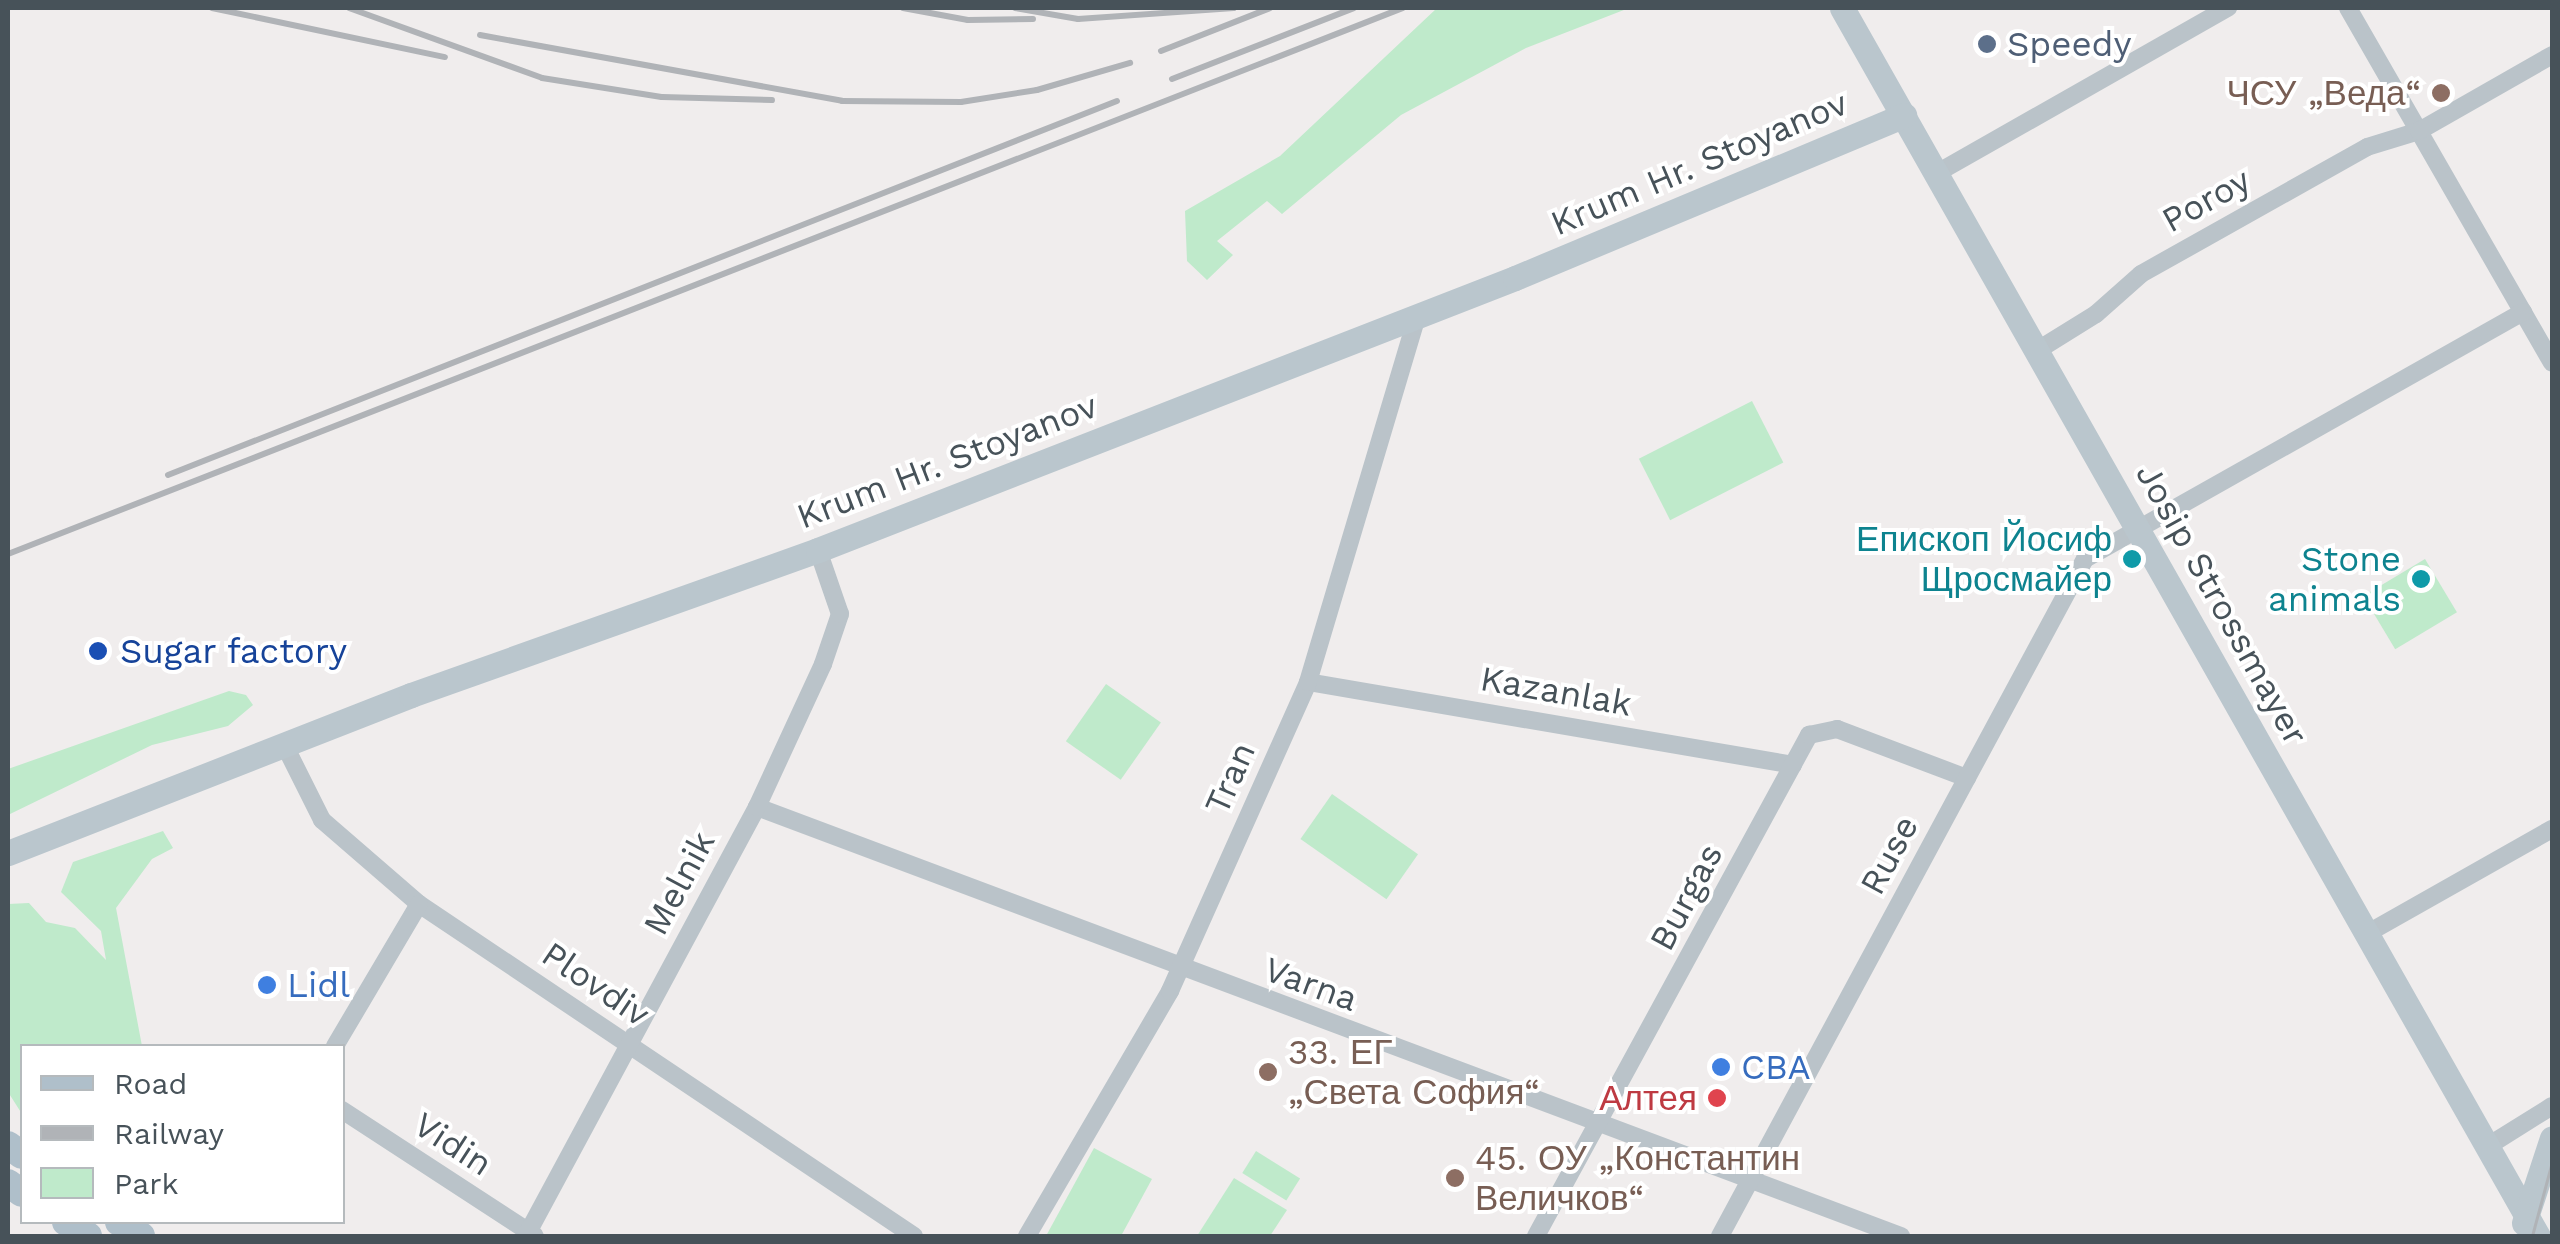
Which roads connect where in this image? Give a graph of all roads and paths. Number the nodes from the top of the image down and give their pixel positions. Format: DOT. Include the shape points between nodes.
graph roads {
  1 [pos="1842,8"];
  2 [pos="2228,8"];
  3 [pos="2348,8"];
  4 [pos="2552,56"];
  5 [pos="1904,115"];
  6 [pos="2419,131"];
  7 [pos="1937,173"];
  8 [pos="2523,312"];
  9 [pos="1418,314"];
  10 [pos="2038,350"];
  11 [pos="2552,363"];
  12 [pos="2140,529"];
  13 [pos="818,550"];
  14 [pos="1308,682"];
  15 [pos="284,744"];
  16 [pos="1793,765"];
  17 [pos="1968,778"];
  18 [pos="758,806"];
  19 [pos="2552,829"];
  20 [pos="8,853"];
  21 [pos="419,904"];
  22 [pos="2368,933"];
  23 [pos="1180,970"];
  24 [pos="336,1044"];
  25 [pos="628,1044"];
  26 [pos="2552,1106"];
  27 [pos="345,1112"];
  28 [pos="1600,1126"];
  29 [pos="2552,1138"];
  30 [pos="2488,1146"];
  31 [pos="1750,1181"];
  32 [pos="2528,1229"];
  33 [pos="530,1235"];
  34 [pos="914,1236"];
  35 [pos="1027,1236"];
  36 [pos="1536,1236"];
  37 [pos="1720,1236"];
  38 [pos="1901,1236"];
  1 -- 5 [label="street, Josip Strossmayer"];
  2 -- 7 [label="street"];
  3 -- 6 [label="street"];
  4 -- 6 [label="street, Poroy"];
  5 -- 7 [label="street, Josip Strossmayer"];
  5 -- 9 [label="street, Krum Hr. Stoyanov"];
  6 -- 8 [label="street"];
  6 -- 10 [label="street, Poroy" via="2367,147 2140,274 2096,314"];
  7 -- 10 [label="street, Josip Strossmayer"];
  8 -- 11 [label="street"];
  8 -- 12 [label="street, Ruse"];
  9 -- 13 [label="street, Krum Hr. Stoyanov"];
  9 -- 14 [label="street, Tran"];
  10 -- 12 [label="street, Josip Strossmayer"];
  12 -- 17 [label="street, Ruse" via="2086,559"];
  12 -- 22 [label="street, Josip Strossmayer"];
  13 -- 15 [label="street, Krum Hr. Stoyanov"];
  13 -- 18 [label="street, Melnik" via="837,598 838,627"];
  14 -- 16 [label="street, Kazanlak"];
  14 -- 23 [label="street, Tran"];
  15 -- 20 [label="street, Krum Hr. Stoyanov"];
  15 -- 21 [label="street, Plovdiv" via="322,820"];
  16 -- 17 [label="street, Burgas" via="1809,734 1827,727"];
  16 -- 28 [label="street, Burgas"];
  17 -- 31 [label="street, Ruse"];
  18 -- 23 [label="street, Varna"];
  18 -- 25 [label="street, Melnik"];
  19 -- 22 [label="street"];
  21 -- 24 [label="street"];
  21 -- 25 [label="street, Plovdiv"];
  22 -- 30 [label="street, Josip Strossmayer"];
  23 -- 28 [label="street, Varna"];
  23 -- 35 [label="street, Tran"];
  25 -- 33 [label="street, Melnik"];
  25 -- 34 [label="street, Plovdiv"];
  26 -- 30 [label="street"];
  27 -- 33 [label="street, Vidin"];
  28 -- 31 [label="street, Varna"];
  28 -- 36 [label="street, Burgas"];
  29 -- 32 [label="street"];
  30 -- 32 [label="street, Josip Strossmayer"];
  31 -- 37 [label="street, Ruse"];
  31 -- 38 [label="street, Varna"];
}
